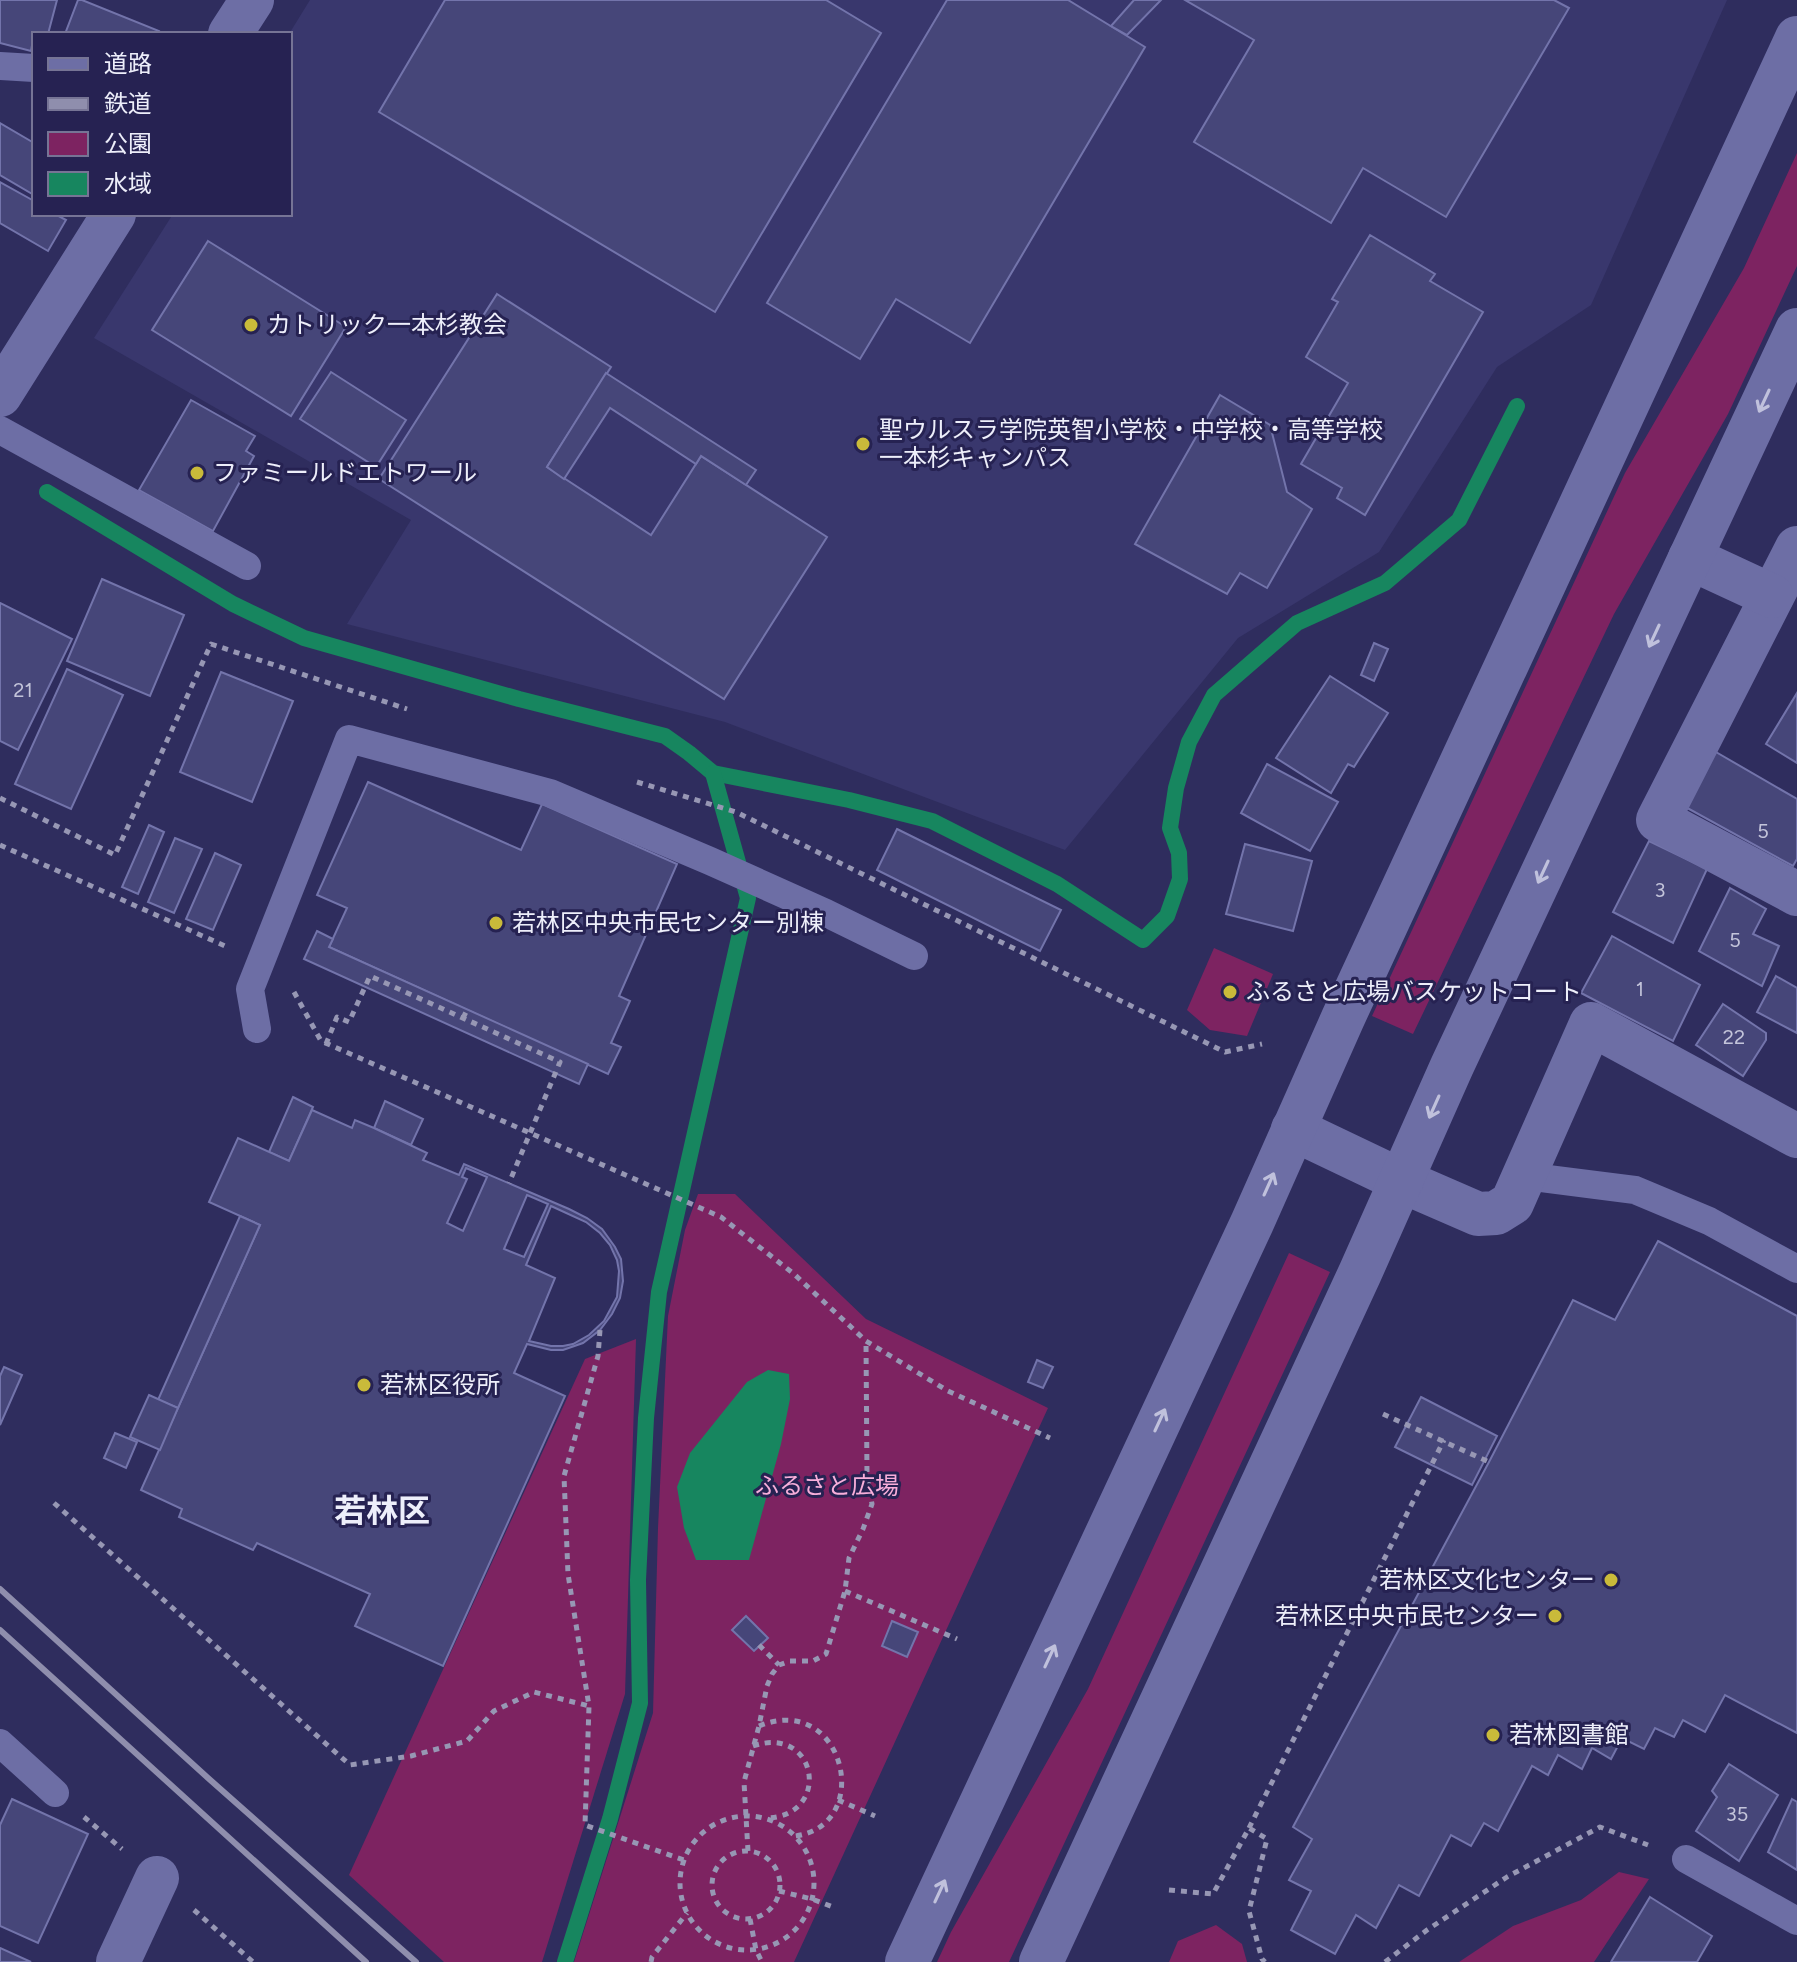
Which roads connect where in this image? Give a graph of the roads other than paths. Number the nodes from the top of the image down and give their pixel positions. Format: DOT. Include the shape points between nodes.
graph roads {
  1 [pos="252,0"];
  2 [pos="231,32"];
  3 [pos="1797,38"];
  4 [pos="0,66"];
  5 [pos="32,68"];
  6 [pos="113,216"];
  7 [pos="1797,330"];
  8 [pos="0,395"];
  9 [pos="0,430"];
  10 [pos="1797,548"];
  11 [pos="1690,558"];
  12 [pos="247,566"];
  13 [pos="1772,596"];
  14 [pos="1797,894"];
  15 [pos="914,956"];
  16 [pos="257,1029"];
  17 [pos="1293,1129"];
  18 [pos="1797,1136"];
  19 [pos="1524,1176"];
  20 [pos="1402,1181"];
  21 [pos="1797,1269"];
  22 [pos="0,1743"];
  23 [pos="55,1793"];
  24 [pos="1686,1859"];
  25 [pos="157,1878"];
  26 [pos="1797,1921"];
  27 [pos="118,1962"];
  28 [pos="907,1962"];
  29 [pos="1041,1962"];
  1 -- 2 [label="street"];
  3 -- 17 [label="street"];
  4 -- 5 [label="lane"];
  6 -- 8 [label="street"];
  7 -- 11 [label="street, one-way"];
  9 -- 12 [label="lane"];
  10 -- 13 [label="street"];
  11 -- 13 [label="street"];
  11 -- 20 [label="street, one-way"];
  13 -- 14 [label="street" via="1658,820"];
  15 -- 16 [label="lane" via="550,793 349,739 250,989"];
  17 -- 20 [label="street"];
  28 -- 17 [label="street, one-way"];
  18 -- 19 [label="street" via="1591,1024"];
  19 -- 20 [label="street" via="1512,1203 1496,1213 1478,1214"];
  19 -- 21 [label="lane" via="1635,1190 1709,1221"];
  20 -- 29 [label="street"];
  22 -- 23 [label="lane"];
  24 -- 26 [label="lane"];
  25 -- 27 [label="street"];
}
